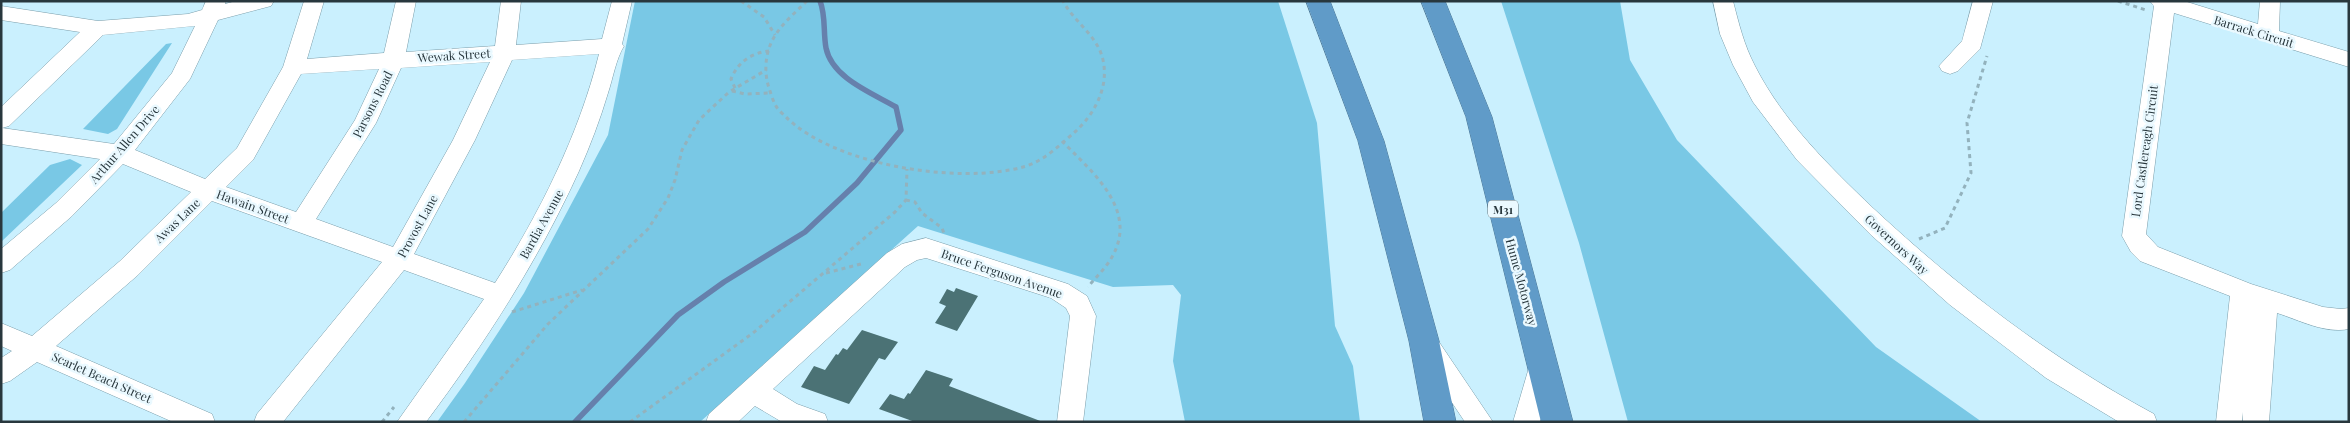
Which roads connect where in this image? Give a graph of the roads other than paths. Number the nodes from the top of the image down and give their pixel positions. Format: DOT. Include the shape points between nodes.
graph roads {
  1 [pos="26,1"];
  2 [pos="264,1"];
  3 [pos="314,1"];
  4 [pos="406,1"];
  5 [pos="511,1"];
  6 [pos="622,1"];
  7 [pos="1318,1"];
  8 [pos="1433,1"];
  9 [pos="1723,1"];
  10 [pos="1983,1"];
  11 [pos="2270,1"];
  12 [pos="2163,6"];
  13 [pos="213,8"];
  14 [pos="4,17"];
  15 [pos="98,28"];
  16 [pos="2268,35"];
  17 [pos="613,46"];
  18 [pos="505,52"];
  19 [pos="394,59"];
  20 [pos="2349,60"];
  21 [pos="1950,66"];
  22 [pos="294,67"];
  23 [pos="1,120"];
  24 [pos="1,136"];
  25 [pos="120,153"];
  26 [pos="209,190"];
  27 [pos="301,223"];
  28 [pos="399,259"];
  29 [pos="1,263"];
  30 [pos="2254,295"];
  31 [pos="503,304"];
  32 [pos="2349,318"];
  33 [pos="1,334"];
  34 [pos="1424,341"];
  35 [pos="36,348"];
  36 [pos="1543,364"];
  37 [pos="1,373"];
  38 [pos="752,391"];
  39 [pos="202,422"];
  40 [pos="267,422"];
  41 [pos="410,422"];
  42 [pos="719,422"];
  43 [pos="815,422"];
  44 [pos="1070,422"];
  45 [pos="1440,422"];
  46 [pos="1480,422"];
  47 [pos="1526,422"];
  48 [pos="1557,422"];
  49 [pos="2144,422"];
  50 [pos="2229,422"];
  51 [pos="2256,422"];
  1 -- 14 [label="street"];
  2 -- 13 [label="street"];
  3 -- 22 [label="street, Awas Lane"];
  4 -- 19 [label="street, Parsons Road"];
  5 -- 18 [label="street, Provost Lane"];
  6 -- 17 [label="street, Bardia Avenue"];
  7 -- 34 [label="highway" via="1371,141"];
  8 -- 36 [label="highway, Hume Motorway / M31" via="1479,117"];
  9 -- 49 [label="street, Governors Way" via="1733,38 1750,78 1796,146 1900,248 1971,310 2096,396"];
  10 -- 21 [label="street" via="1972,44"];
  11 -- 16 [label="street"];
  12 -- 16 [label="street, Barrack Circuit"];
  12 -- 30 [label="street, Lord Castlereagh Circuit" via="2134,236 2149,254"];
  13 -- 15 [label="street" via="170,23"];
  13 -- 25 [label="street, Arthur Allen Drive" via="182,74"];
  14 -- 15 [label="street"];
  15 -- 23 [label="street"];
  16 -- 20 [label="street, Barrack Circuit"];
  17 -- 18 [label="street, Wewak Street"];
  17 -- 31 [label="street, Bardia Avenue" via="576,156"];
  18 -- 19 [label="street, Wewak Street"];
  18 -- 28 [label="street, Provost Lane" via="464,140"];
  19 -- 22 [label="street, Wewak Street"];
  19 -- 27 [label="street, Parsons Road" via="365,123"];
  22 -- 26 [label="street, Awas Lane" via="244,154"];
  24 -- 25 [label="street, Hawain Street"];
  25 -- 26 [label="street, Hawain Street"];
  25 -- 29 [label="street, Arthur Allen Drive" via="48,225"];
  26 -- 27 [label="street, Hawain Street"];
  26 -- 35 [label="street, Awas Lane" via="129,268"];
  27 -- 28 [label="street, Hawain Street"];
  28 -- 31 [label="street, Hawain Street"];
  28 -- 40 [label="street, Provost Lane"];
  30 -- 32 [label="street, Lord Castlereagh Circuit" via="2322,318"];
  30 -- 50 [label="street"];
  30 -- 51 [label="street"];
  31 -- 41 [label="street, Bardia Avenue"];
  33 -- 35 [label="street, Scarlet Beach Street"];
  34 -- 45 [label="highway"];
  34 -- 46 [label="street"];
  35 -- 37 [label="street, Awas Lane"];
  35 -- 39 [label="street, Scarlet Beach Street"];
  36 -- 47 [label="street"];
  36 -- 48 [label="highway, Hume Motorway / M31"];
  38 -- 42 [label="street, Bruce Ferguson Avenue"];
  38 -- 43 [label="street" via="788,412"];
  38 -- 44 [label="street, Bruce Ferguson Avenue" via="896,260 911,251 926,248 1059,291 1080,304 1083,316"];
}
